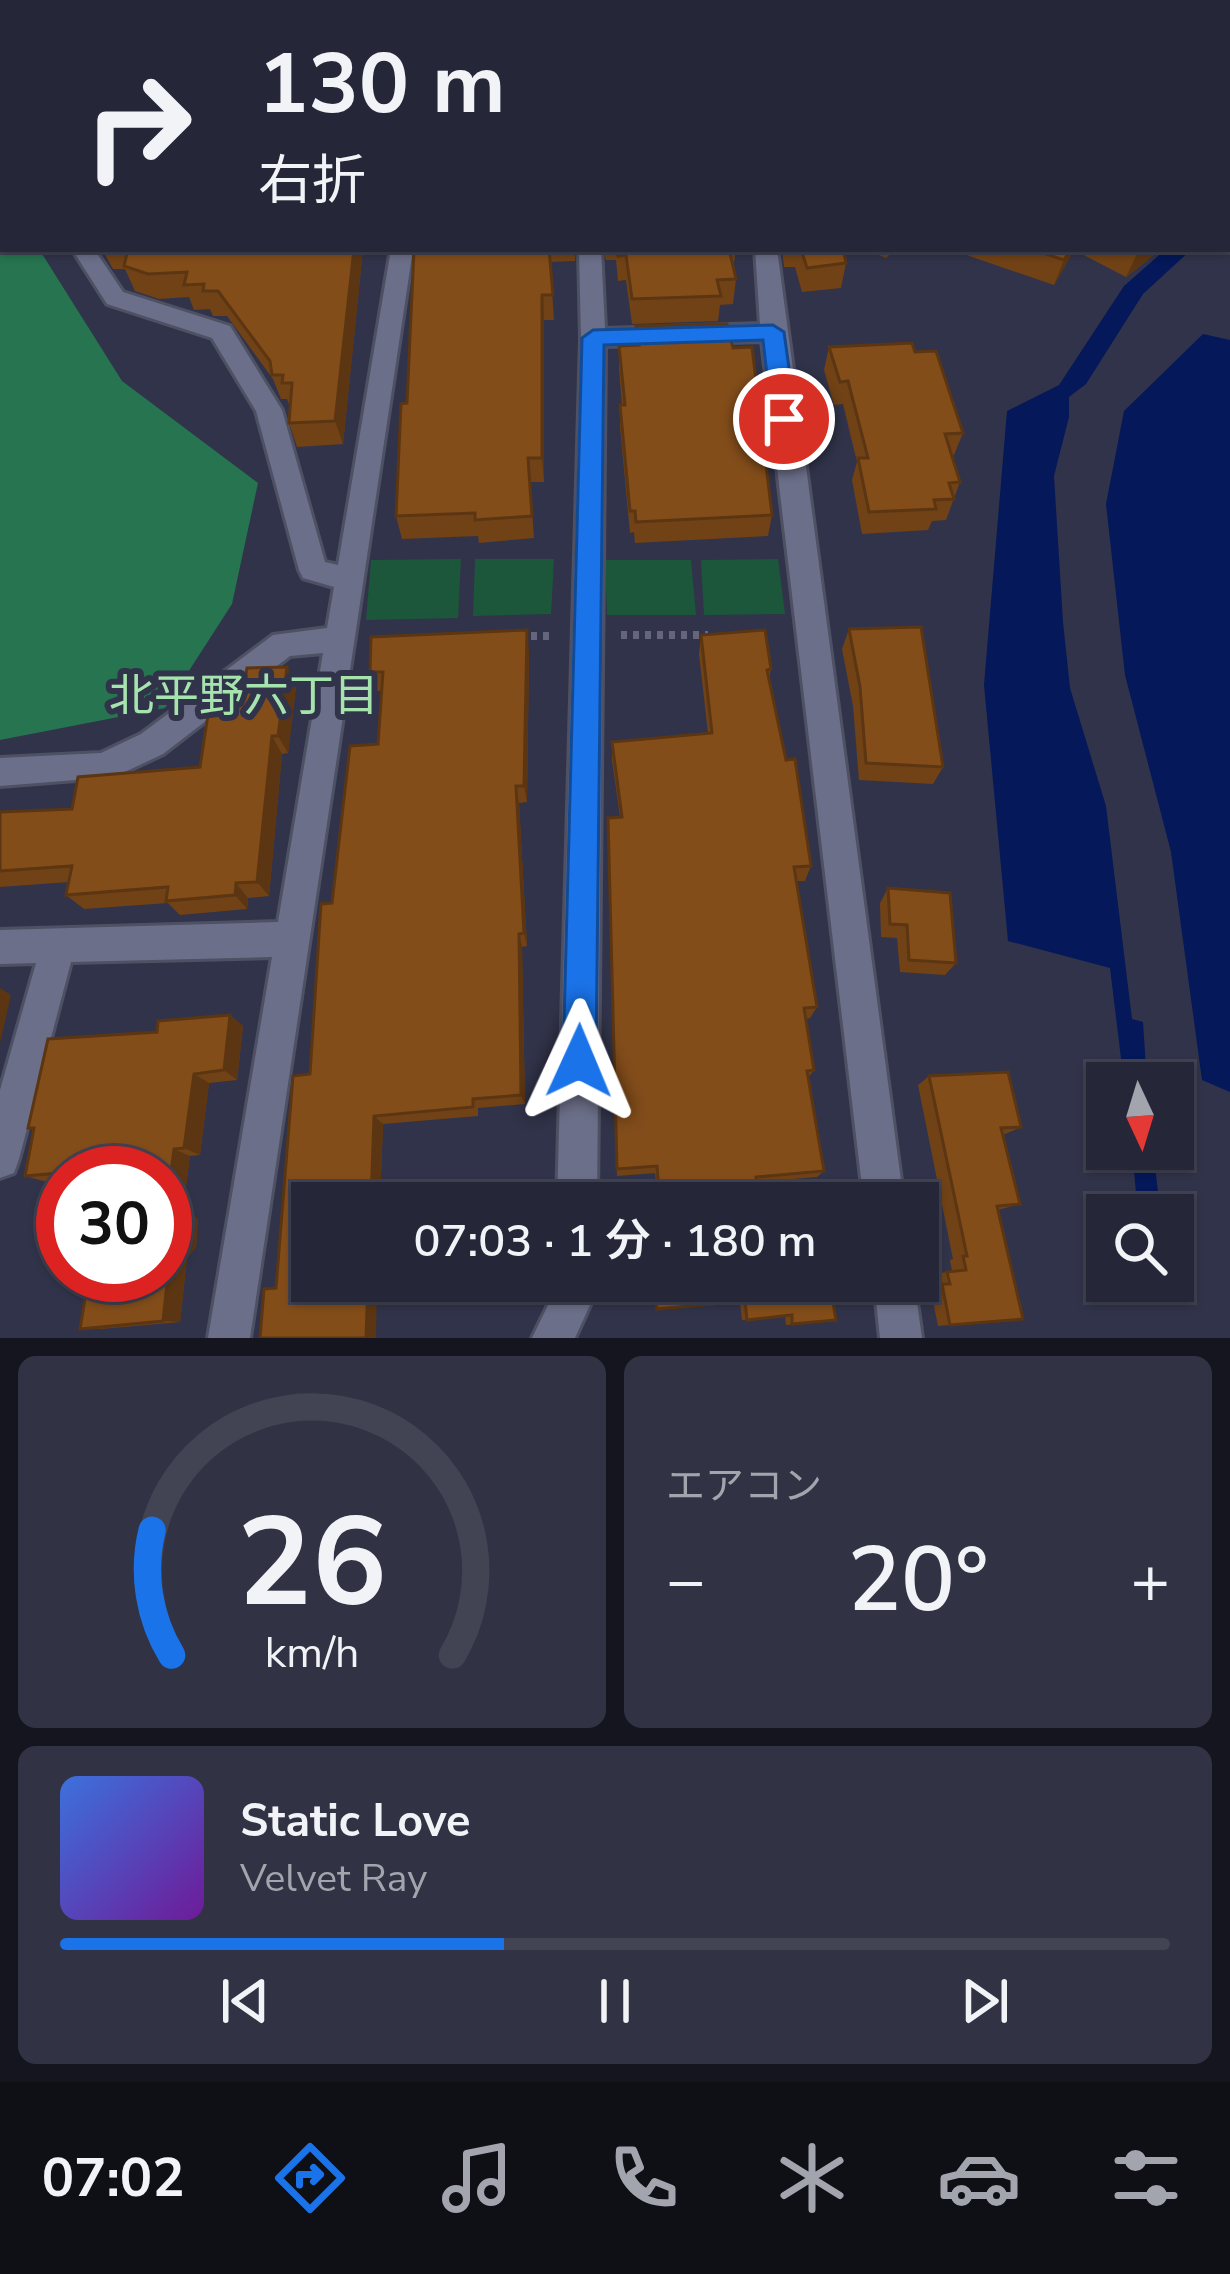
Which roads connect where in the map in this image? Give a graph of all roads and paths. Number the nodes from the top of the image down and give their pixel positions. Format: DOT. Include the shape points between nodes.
graph roads {
  1 [pos="85,252"];
  2 [pos="402,252"];
  3 [pos="590,252"];
  4 [pos="766,252"];
  5 [pos="773,332"];
  6 [pos="593,338"];
  7 [pos="348,579"];
  8 [pos="338,639"];
  9 [pos="0,772"];
  10 [pos="291,939"];
  11 [pos="58,946"];
  12 [pos="0,947"];
  13 [pos="0,1159"];
  14 [pos="577,1182"];
  15 [pos="881,1182"];
  16 [pos="571,1302"];
  17 [pos="897,1302"];
  18 [pos="229,1338"];
  19 [pos="553,1338"];
  20 [pos="901,1338"];
  1 -- 7 [label="street" via="115,298 221,332 269,410 314,570"];
  2 -- 7 [label="street"];
  3 -- 6 [label="street"];
  4 -- 5 [label="street"];
  5 -- 6 [label="street"];
  5 -- 15 [label="street"];
  6 -- 14 [label="street"];
  7 -- 8 [label="street"];
  8 -- 9 [label="street" via="283,644 152,744 103,767"];
  8 -- 10 [label="street"];
  10 -- 11 [label="street"];
  10 -- 18 [label="street"];
  11 -- 12 [label="street"];
  11 -- 13 [label="street"];
  16 -- 19 [label="street"];
  17 -- 20 [label="street"];
}
